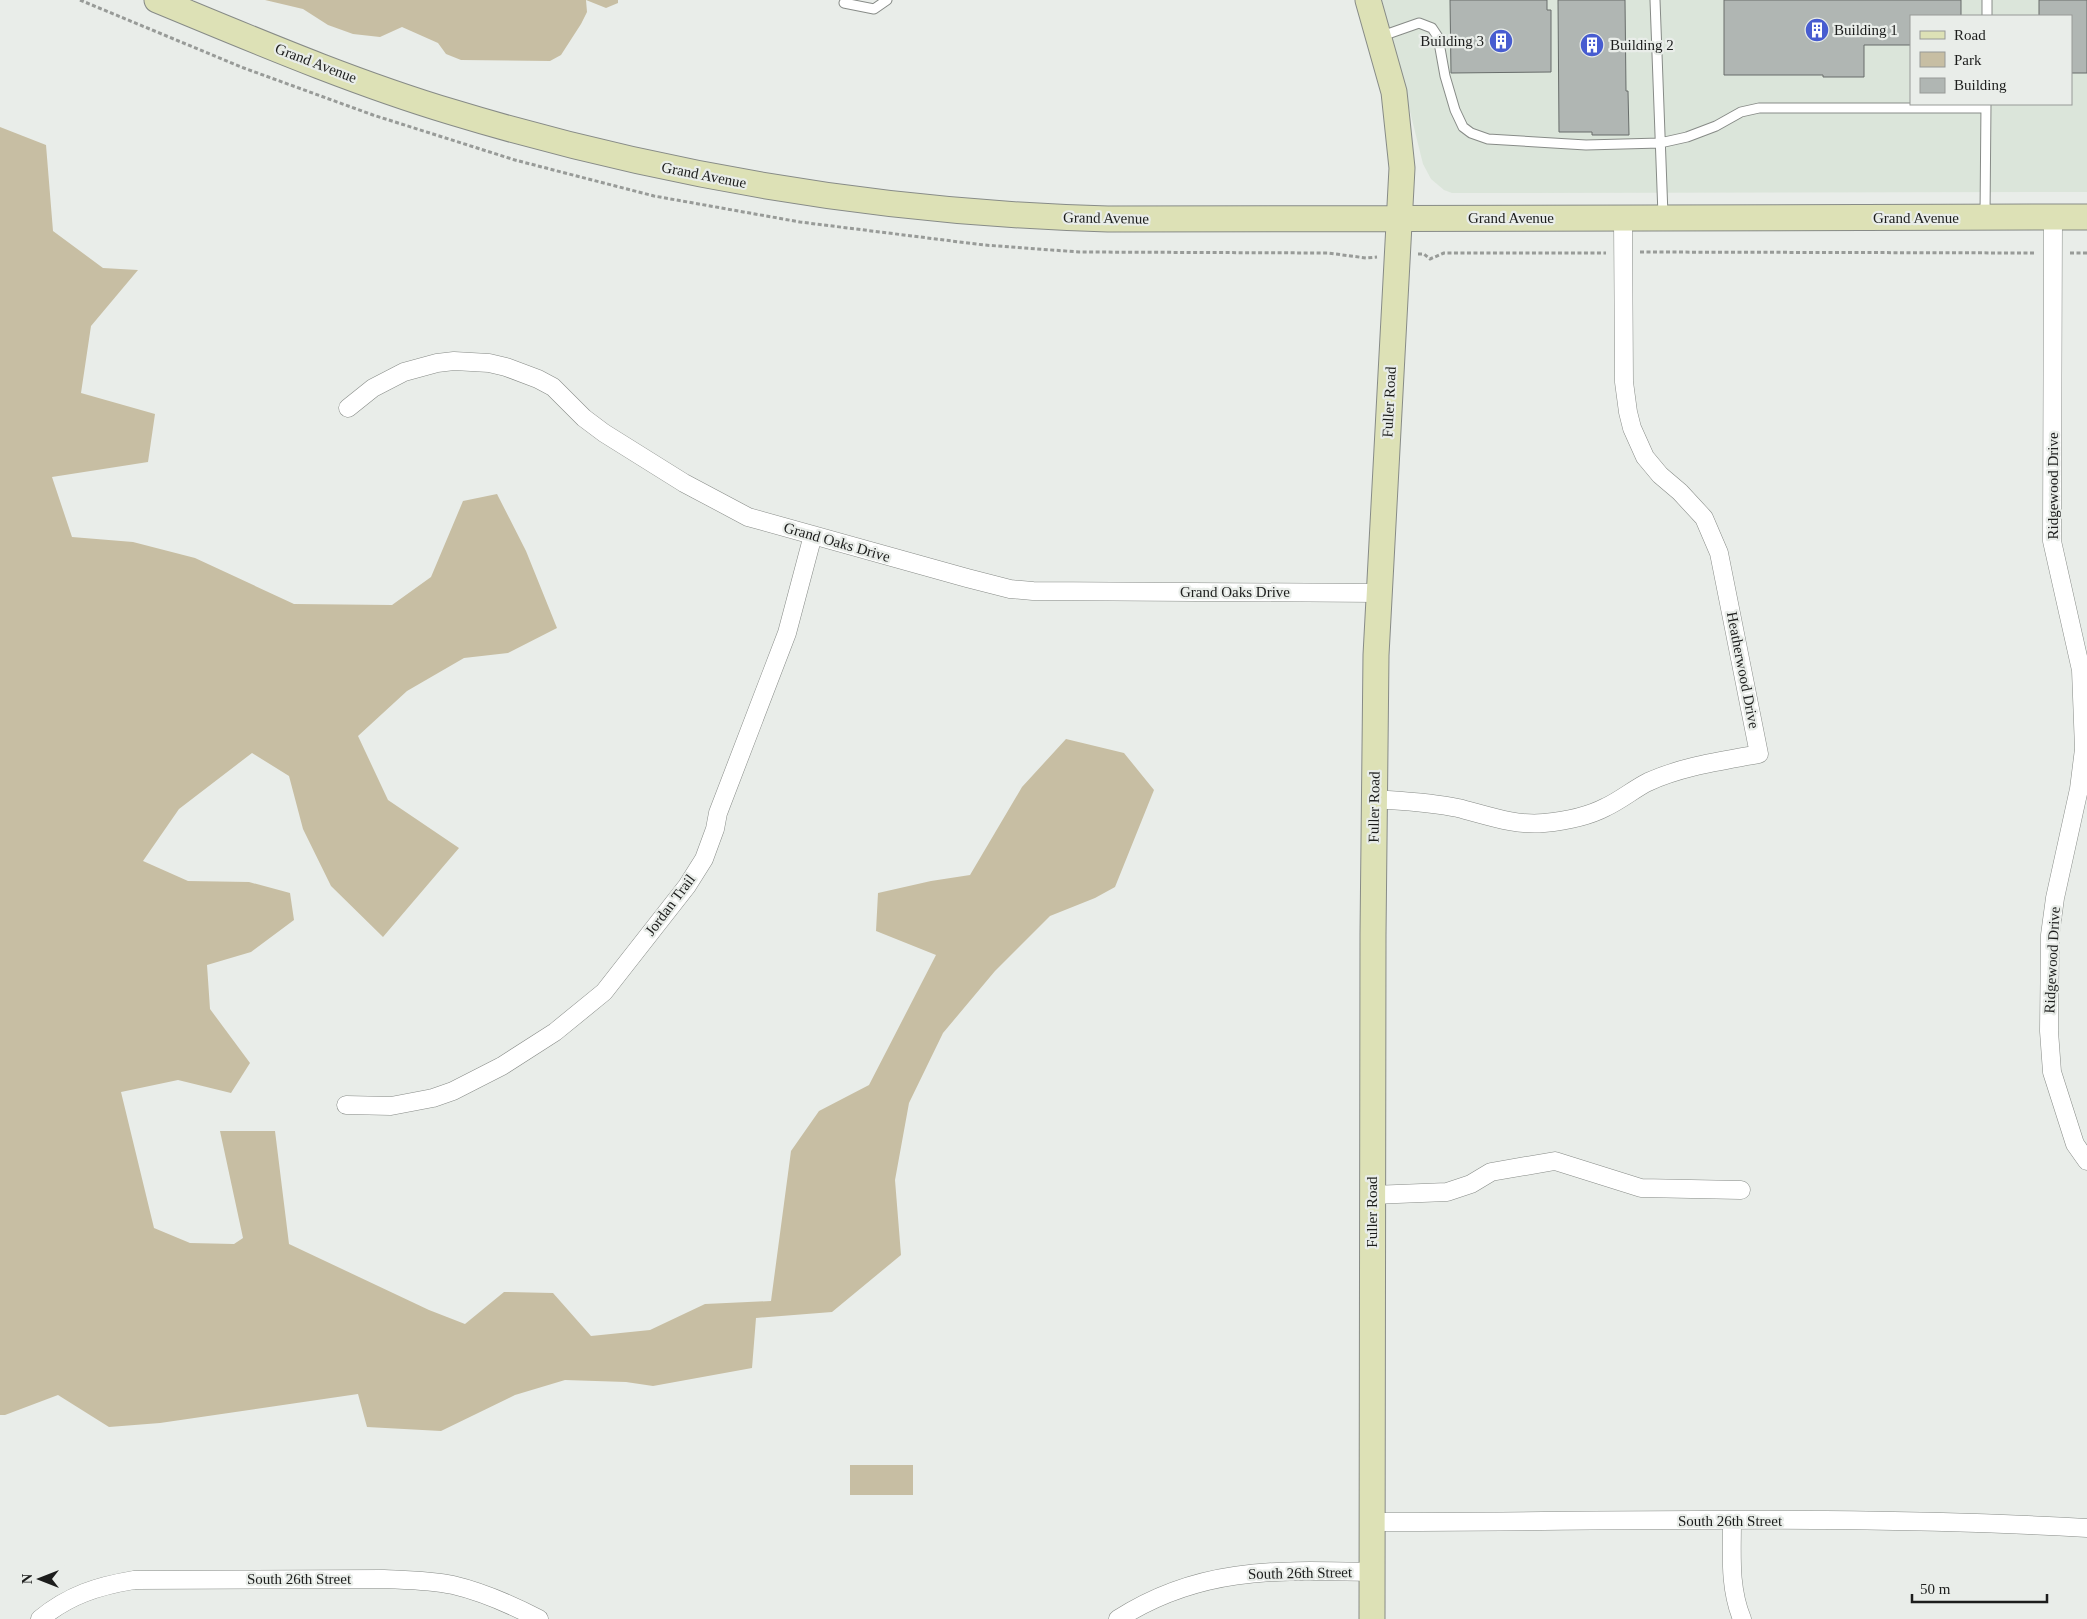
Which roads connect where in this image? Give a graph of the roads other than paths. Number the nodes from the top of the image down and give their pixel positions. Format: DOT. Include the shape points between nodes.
graph roads {
  1 [pos="157,0"];
  2 [pos="887,0"];
  3 [pos="1368,0"];
  4 [pos="1655,0"];
  5 [pos="1987,0"];
  6 [pos="844,3"];
  7 [pos="1987,15"];
  8 [pos="1379,37"];
  9 [pos="1986,106"];
  10 [pos="1660,143"];
  11 [pos="1400,217"];
  12 [pos="2053,217"];
  13 [pos="2087,217"];
  14 [pos="1623,218"];
  15 [pos="1663,218"];
  16 [pos="1985,218"];
  17 [pos="348,408"];
  18 [pos="812,535"];
  19 [pos="1380,593"];
  20 [pos="1374,800"];
  21 [pos="346,1105"];
  22 [pos="2087,1161"];
  23 [pos="1741,1190"];
  24 [pos="1372,1195"];
  25 [pos="1732,1521"];
  26 [pos="1372,1522"];
  27 [pos="2087,1528"];
  28 [pos="1372,1572"];
  29 [pos="40,1619"];
  30 [pos="539,1619"];
  31 [pos="1118,1619"];
  32 [pos="1372,1619"];
  33 [pos="1742,1619"];
  1 -- 11 [label="main road, Grand Avenue" via="353,78 452,112 598,152 779,190 948,211 1060,218"];
  2 -- 6 [label="lane" via="874,9"];
  3 -- 8 [label="main road, Fuller Road"];
  4 -- 10 [label="lane"];
  5 -- 7 [label="lane"];
  8 -- 10 [label="lane" via="1419,23 1432,28 1438,38 1455,110 1463,127 1471,134 1488,139 1586,145"];
  8 -- 11 [label="main road, Fuller Road" via="1399,125 1402,168"];
  9 -- 10 [label="lane" via="1759,108 1741,112 1687,137"];
  9 -- 16 [label="lane"];
  10 -- 15 [label="lane"];
  11 -- 14 [label="main road, Grand Avenue"];
  11 -- 19 [label="main road, Fuller Road"];
  12 -- 13 [label="main road, Grand Avenue"];
  12 -- 16 [label="main road, Grand Avenue"];
  12 -- 22 [label="street, Ridgewood Drive" via="2052,541 2081,670 2084,749 2079,789 2055,898 2049,1031 2052,1072 2075,1144"];
  14 -- 15 [label="main road, Grand Avenue"];
  14 -- 20 [label="street, Heatherwood Drive" via="1624,382 1632,428 1645,458 1704,518 1719,553 1759,754 1670,773 1648,782 1606,808 1575,819 1542,824 1526,824 1416,802"];
  15 -- 16 [label="main road, Grand Avenue"];
  17 -- 18 [label="street, Grand Oaks Drive" via="373,388 404,372 454,362 506,367 553,387 604,433 684,483 748,517"];
  18 -- 19 [label="street, Grand Oaks Drive" via="1010,589"];
  18 -- 21 [label="street, Jordan Trail" via="786,633 718,813 704,859 687,886 604,992 555,1032 502,1066 453,1091 391,1106"];
  19 -- 20 [label="main road, Fuller Road"];
  20 -- 24 [label="main road, Fuller Road"];
  23 -- 24 [label="street" via="1641,1188 1555,1160 1491,1172 1471,1184 1447,1192"];
  24 -- 26 [label="main road, Fuller Road"];
  25 -- 26 [label="street, South 26th Street"];
  25 -- 27 [label="street, South 26th Street"];
  25 -- 33 [label="street" via="1732,1576"];
  26 -- 28 [label="main road, Fuller Road"];
  28 -- 31 [label="street, South 26th Street" via="1265,1571 1230,1575 1162,1596"];
  28 -- 32 [label="main road, Fuller Road"];
  29 -- 30 [label="street, South 26th Street" via="69,1598 100,1586 134,1580 384,1579 425,1580 454,1585 510,1604"];
}
